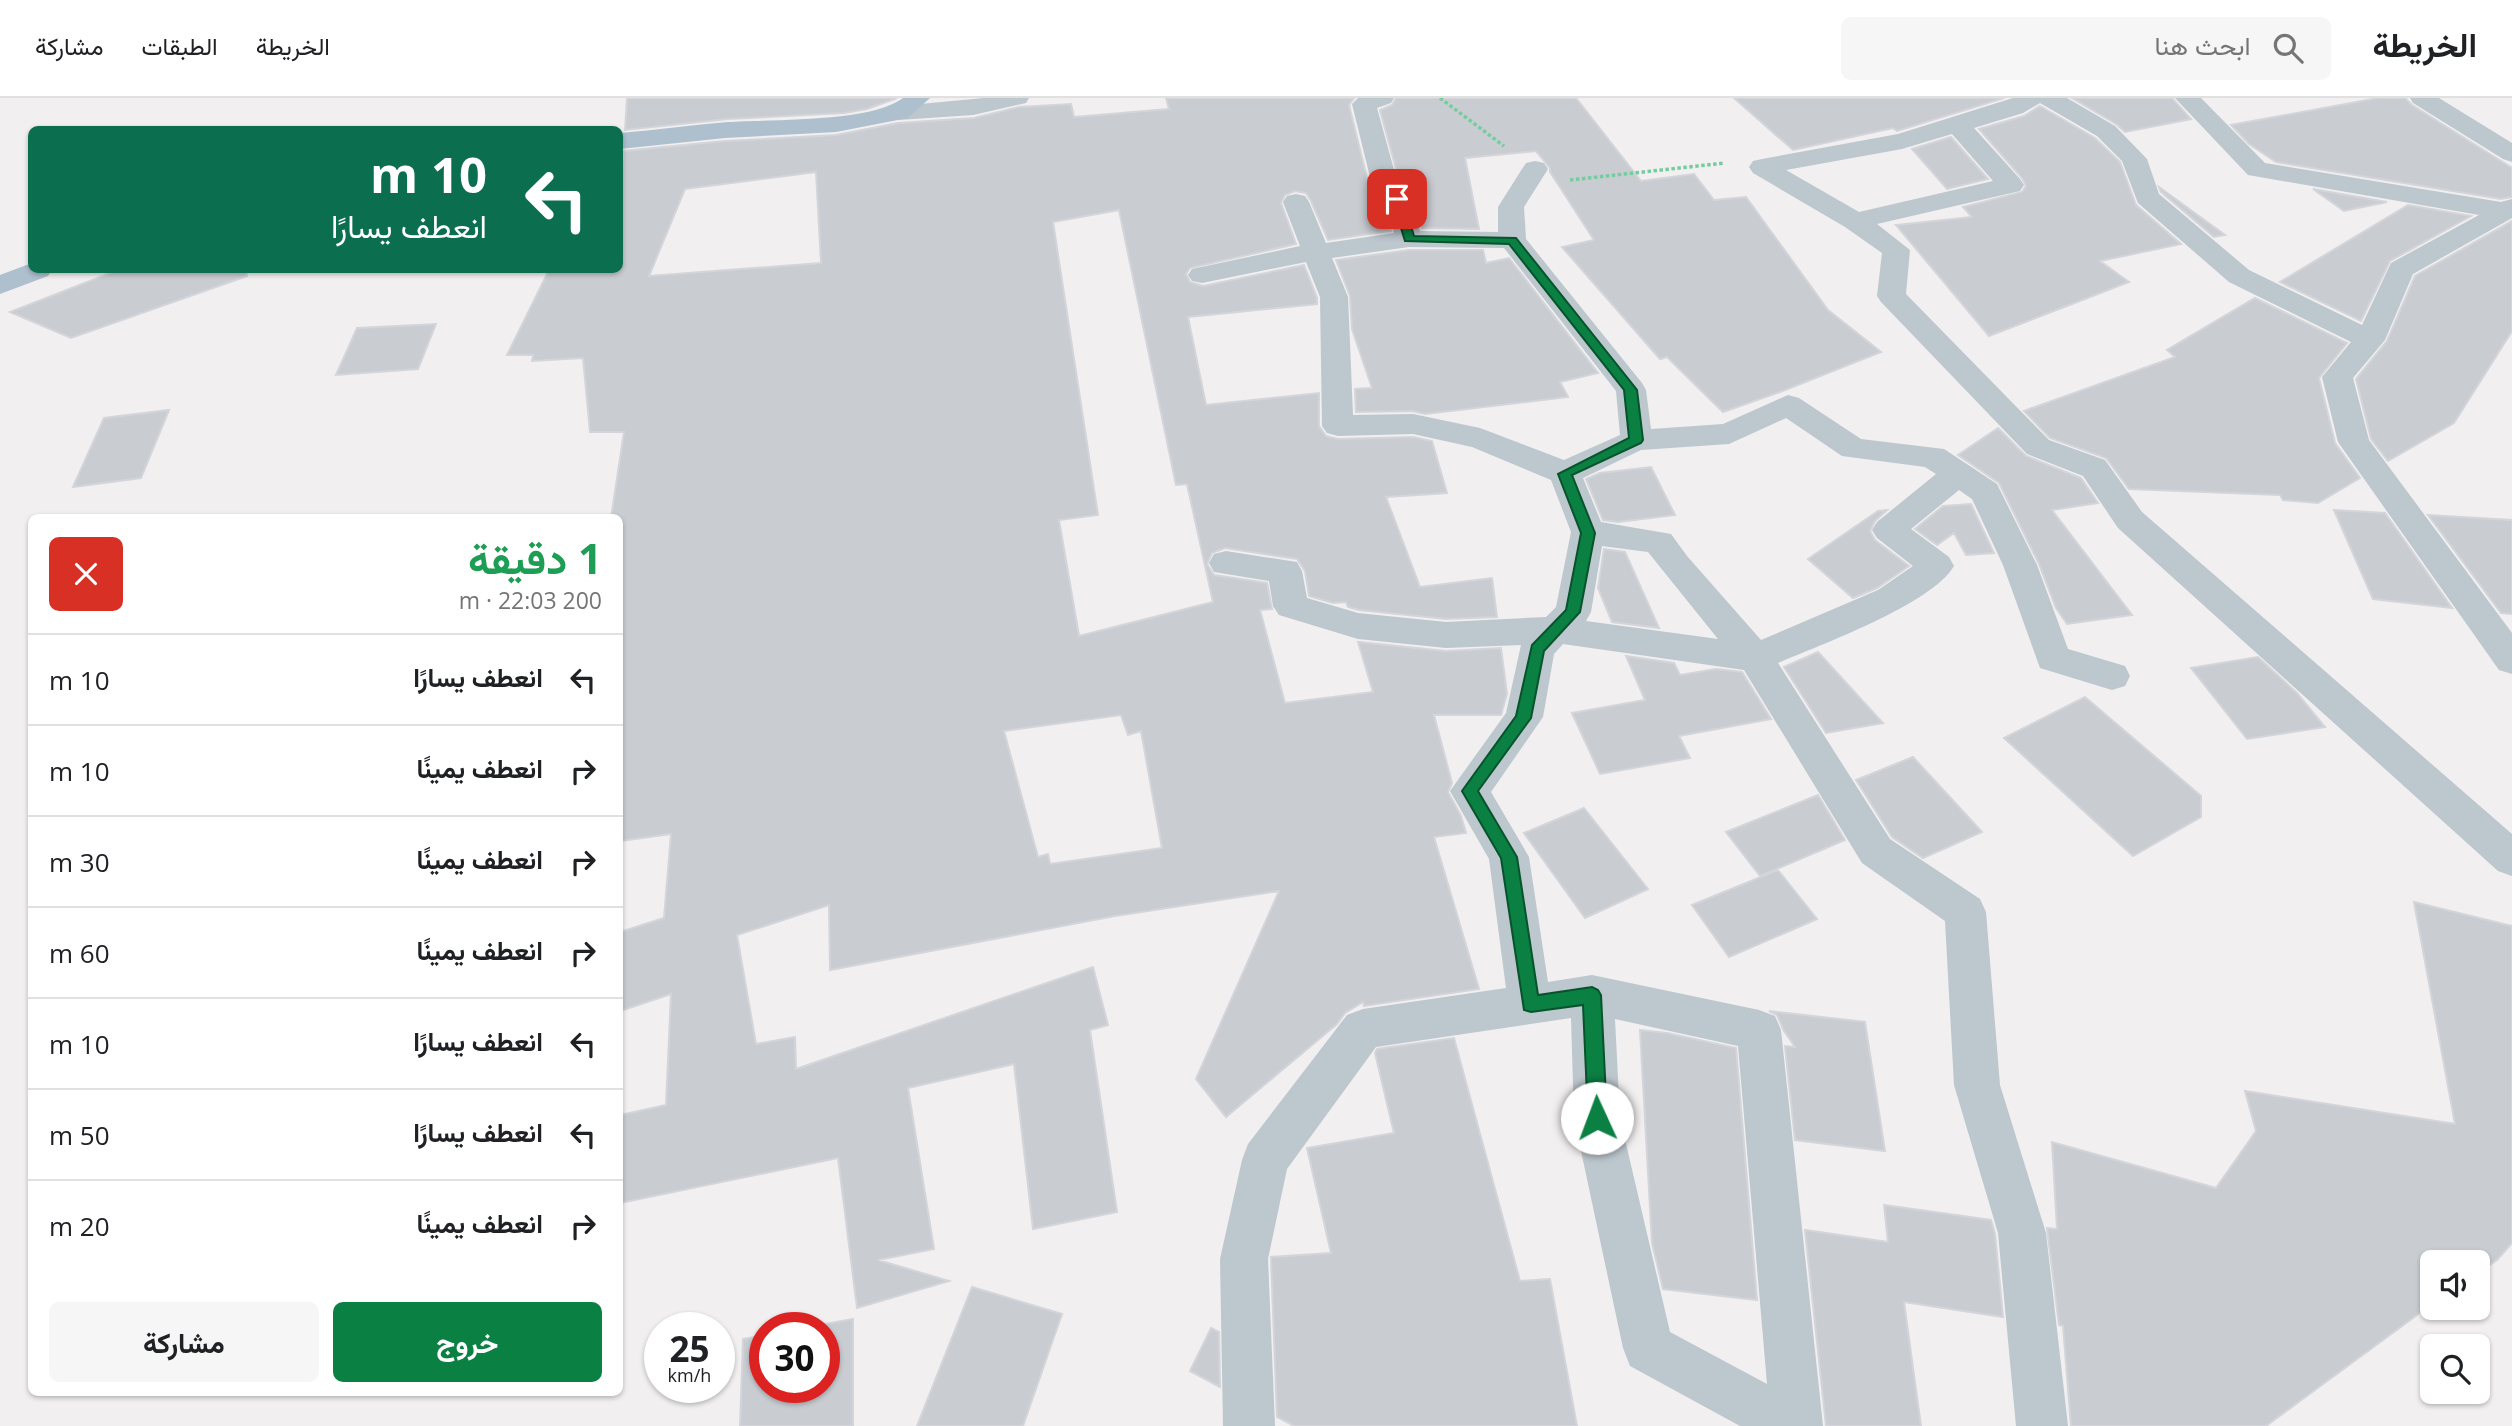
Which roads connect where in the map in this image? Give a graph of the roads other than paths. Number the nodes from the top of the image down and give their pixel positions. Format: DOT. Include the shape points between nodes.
graph roads {
  1 [pos="1017,98"];
  2 [pos="1382,98"];
  3 [pos="2031,98"];
  4 [pos="2049,98"];
  5 [pos="2187,98"];
  6 [pos="2422,98"];
  7 [pos="909,105"];
  8 [pos="1958,125"];
  9 [pos="623,141"];
  10 [pos="2512,154"];
  11 [pos="1535,169"];
  12 [pos="1296,202"];
  13 [pos="2508,209"];
  14 [pos="1856,221"];
  15 [pos="1409,239"];
  16 [pos="1512,240"];
  17 [pos="1314,253"];
  18 [pos="30,273"];
  19 [pos="1202,275"];
  20 [pos="0,285"];
  21 [pos="2370,340"];
  22 [pos="1636,440"];
  23 [pos="1565,474"];
  24 [pos="1957,474"];
  25 [pos="1588,533"];
  26 [pos="1226,563"];
  27 [pos="1556,630"];
  28 [pos="1755,658"];
  29 [pos="2512,660"];
  30 [pos="2112,676"];
  31 [pos="2512,859"];
  32 [pos="1592,995"];
  33 [pos="1531,1004"];
  34 [pos="1249,1426"];
  35 [pos="1795,1426"];
  36 [pos="2042,1426"];
  1 -- 7 [label="street" via="973,108"];
  2 -- 15 [label="street" via="1364,104 1383,177 1397,199"];
  3 -- 8 [label="street"];
  4 -- 21 [label="street" via="2106,131 2134,159 2147,197 2239,276"];
  5 -- 13 [label="street" via="2257,169"];
  6 -- 10 [label="street"];
  7 -- 9 [label="main road" via="836,124"];
  8 -- 14 [label="street" via="2011,185"];
  8 -- 14 [label="street" via="1902,141 1762,167"];
  11 -- 16 [label="street" via="1511,207"];
  12 -- 17 [label="street"];
  13 -- 21 [label="street" via="2401,269"];
  14 -- 31 [label="street" via="1896,250 1892,296 2038,446 2094,468 2130,520"];
  15 -- 16 [label="street"];
  15 -- 17 [label="street"];
  16 -- 22 [label="street" via="1631,390"];
  17 -- 19 [label="street"];
  17 -- 23 [label="street" via="1334,298 1338,426 1413,424 1480,438"];
  18 -- 20 [label="main road"];
  21 -- 29 [label="street" via="2337,377 2354,442"];
  22 -- 23 [label="street"];
  22 -- 24 [label="street" via="1729,434 1788,405 1853,449 1933,457"];
  23 -- 25 [label="street"];
  24 -- 28 [label="street" via="1889,530 1937,566 1890,599"];
  24 -- 30 [label="street" via="1985,492 2020,565 2053,658"];
  25 -- 27 [label="street" via="1573,612"];
  25 -- 28 [label="street" via="1659,541"];
  26 -- 27 [label="street" via="1285,571 1291,606 1358,626 1446,635"];
  27 -- 28 [label="street"];
  27 -- 33 [label="street" via="1537,649 1524,718 1470,791 1509,857"];
  28 -- 36 [label="street" via="1876,850 1965,912 1977,1085 2022,1233"];
  32 -- 33 [label="street"];
  32 -- 35 [label="street" via="1597,1118 1648,1348"];
  32 -- 35 [label="street" via="1759,1030"];
  33 -- 34 [label="street" via="1363,1029 1265,1160 1244,1259"];
}
